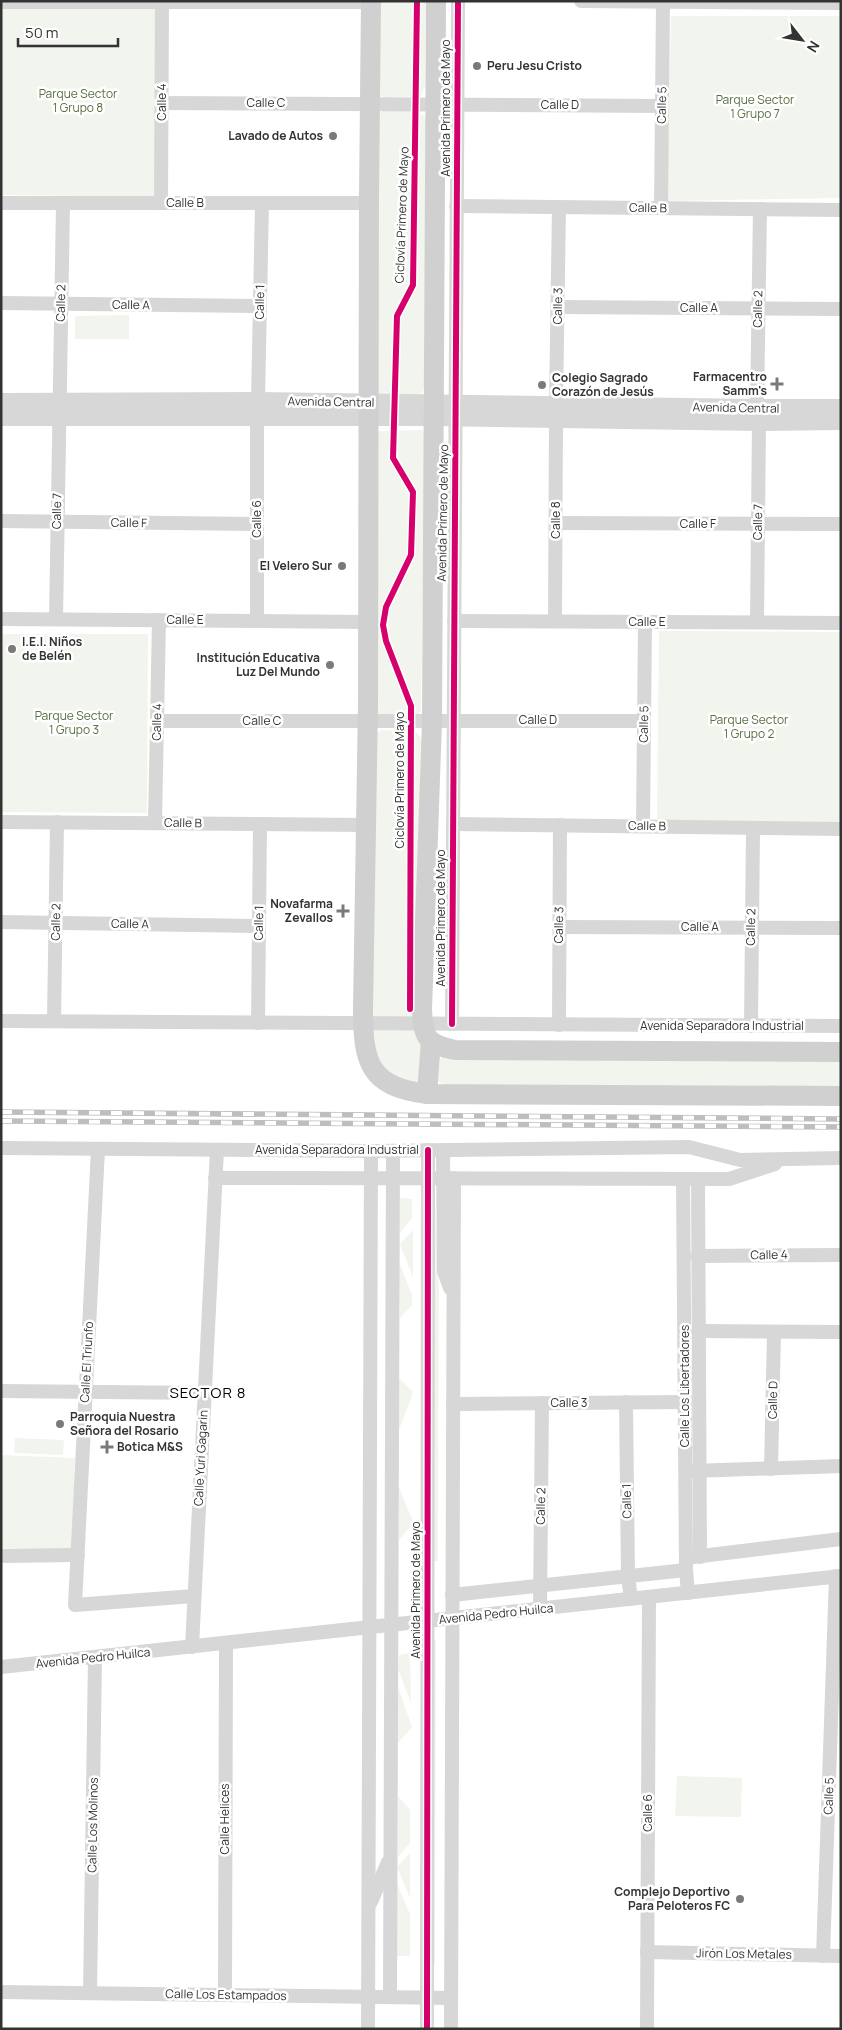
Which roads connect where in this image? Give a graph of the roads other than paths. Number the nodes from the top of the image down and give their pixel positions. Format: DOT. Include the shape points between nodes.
graph roads {
  1 [pos="63,1"];
  2 [pos="265,1"];
  3 [pos="371,1"];
  4 [pos="436,1"];
  5 [pos="458,1"];
  6 [pos="581,1"];
  7 [pos="1,2"];
  8 [pos="162,2"];
  9 [pos="663,2"];
  10 [pos="759,2"];
  11 [pos="841,3"];
  12 [pos="162,102"];
  13 [pos="369,104"];
  14 [pos="436,104"];
  15 [pos="458,104"];
  16 [pos="662,106"];
  17 [pos="1,203"];
  18 [pos="63,203"];
  19 [pos="162,203"];
  20 [pos="262,203"];
  21 [pos="369,203"];
  22 [pos="456,206"];
  23 [pos="559,207"];
  24 [pos="660,208"];
  25 [pos="760,209"];
  26 [pos="841,210"];
  27 [pos="1,303"];
  28 [pos="61,304"];
  29 [pos="260,306"];
  30 [pos="558,307"];
  31 [pos="758,308"];
  32 [pos="841,309"];
  33 [pos="1,402"];
  34 [pos="841,408"];
  35 [pos="257,409"];
  36 [pos="58,410"];
  37 [pos="368,410"];
  38 [pos="432,410"];
  39 [pos="455,410"];
  40 [pos="556,411"];
  41 [pos="758,415"];
  42 [pos="1,417"];
  43 [pos="841,421"];
  44 [pos="1,521"];
  45 [pos="57,522"];
  46 [pos="556,523"];
  47 [pos="257,524"];
  48 [pos="758,524"];
  49 [pos="841,524"];
  50 [pos="1,619"];
  51 [pos="56,619"];
  52 [pos="159,620"];
  53 [pos="257,621"];
  54 [pos="454,621"];
  55 [pos="555,621"];
  56 [pos="368,622"];
  57 [pos="645,622"];
  58 [pos="757,622"];
  59 [pos="841,623"];
  60 [pos="454,720"];
  61 [pos="644,720"];
  62 [pos="157,721"];
  63 [pos="368,721"];
  64 [pos="432,721"];
  65 [pos="1,822"];
  66 [pos="57,822"];
  67 [pos="155,823"];
  68 [pos="260,824"];
  69 [pos="453,824"];
  70 [pos="365,825"];
  71 [pos="560,825"];
  72 [pos="643,826"];
  73 [pos="753,828"];
  74 [pos="841,829"];
  75 [pos="1,922"];
  76 [pos="56,923"];
  77 [pos="259,926"];
  78 [pos="559,927"];
  79 [pos="752,928"];
  80 [pos="841,928"];
  81 [pos="1,1020"];
  82 [pos="54,1021"];
  83 [pos="258,1023"];
  84 [pos="363,1024"];
  85 [pos="452,1024"];
  86 [pos="559,1025"];
  87 [pos="751,1026"];
  88 [pos="841,1026"];
  89 [pos="427,1033"];
  90 [pos="841,1052"];
  91 [pos="427,1094"];
  92 [pos="841,1096"];
  93 [pos="1,1148"];
  94 [pos="98,1149"];
  95 [pos="216,1150"];
  96 [pos="428,1150"];
  97 [pos="443,1150"];
  98 [pos="371,1151"];
  99 [pos="393,1151"];
  100 [pos="841,1158"];
  101 [pos="790,1159"];
  102 [pos="215,1178"];
  103 [pos="371,1178"];
  104 [pos="393,1178"];
  105 [pos="428,1178"];
  106 [pos="448,1178"];
  107 [pos="683,1179"];
  108 [pos="698,1179"];
  109 [pos="841,1254"];
  110 [pos="697,1256"];
  111 [pos="698,1331"];
  112 [pos="774,1332"];
  113 [pos="841,1332"];
  114 [pos="1,1391"];
  115 [pos="86,1392"];
  116 [pos="204,1393"];
  117 [pos="626,1402"];
  118 [pos="685,1402"];
  119 [pos="542,1403"];
  120 [pos="453,1404"];
  121 [pos="841,1466"];
  122 [pos="771,1469"];
  123 [pos="692,1471"];
  124 [pos="841,1539"];
  125 [pos="78,1555"];
  126 [pos="1,1556"];
  127 [pos="690,1561"];
  128 [pos="628,1576"];
  129 [pos="838,1576"];
  130 [pos="539,1586"];
  131 [pos="688,1593"];
  132 [pos="452,1595"];
  133 [pos="194,1596"];
  134 [pos="649,1598"];
  135 [pos="631,1599"];
  136 [pos="540,1608"];
  137 [pos="452,1618"];
  138 [pos="427,1621"];
  139 [pos="391,1625"];
  140 [pos="369,1628"];
  141 [pos="226,1643"];
  142 [pos="192,1647"];
  143 [pos="95,1657"];
  144 [pos="1,1667"];
  145 [pos="835,1751"];
  146 [pos="390,1857"];
  147 [pos="368,1909"];
  148 [pos="647,1952"];
  149 [pos="823,1956"];
  150 [pos="841,1956"];
  151 [pos="1,1992"];
  152 [pos="90,1993"];
  153 [pos="225,1995"];
  154 [pos="368,1997"];
  155 [pos="390,1997"];
  156 [pos="427,1998"];
  157 [pos="451,1998"];
  158 [pos="368,2029"];
  159 [pos="427,2029"];
  160 [pos="451,2029"];
  161 [pos="648,2029"];
  1 -- 7 [label="street"];
  1 -- 8 [label="street"];
  2 -- 3 [label="street"];
  2 -- 8 [label="street"];
  3 -- 13 [label="main road"];
  4 -- 14 [label="main road, Avenida Primero de Mayo"];
  5 -- 15 [label="street, Avenida Primero de Mayo"];
  6 -- 9 [label="street"];
  8 -- 12 [label="street, Calle 4"];
  9 -- 10 [label="street"];
  9 -- 16 [label="street, Calle 5"];
  10 -- 11 [label="street"];
  12 -- 13 [label="street, Calle C"];
  12 -- 19 [label="street, Calle 4"];
  13 -- 14 [label="street, Calle C"];
  13 -- 21 [label="main road"];
  14 -- 15 [label="street, Calle D"];
  14 -- 38 [label="main road, Avenida Primero de Mayo"];
  15 -- 16 [label="street, Calle D"];
  15 -- 22 [label="street, Avenida Primero de Mayo"];
  16 -- 24 [label="street, Calle 5"];
  17 -- 18 [label="street, Calle B"];
  18 -- 19 [label="street, Calle B"];
  18 -- 28 [label="street, Calle 2"];
  19 -- 20 [label="street, Calle B"];
  20 -- 21 [label="street, Calle B"];
  20 -- 29 [label="street, Calle 1"];
  21 -- 37 [label="main road"];
  22 -- 23 [label="street, Calle B"];
  22 -- 39 [label="street, Avenida Primero de Mayo"];
  23 -- 24 [label="street, Calle B"];
  23 -- 30 [label="street, Calle 3"];
  24 -- 25 [label="street, Calle B"];
  25 -- 26 [label="street, Calle B"];
  25 -- 31 [label="street, Calle 2"];
  27 -- 28 [label="street, Calle A"];
  28 -- 29 [label="street, Calle A"];
  28 -- 36 [label="street, Calle 2"];
  29 -- 35 [label="street, Calle 1"];
  30 -- 31 [label="street, Calle A"];
  30 -- 40 [label="street, Calle 3"];
  31 -- 32 [label="street, Calle A"];
  31 -- 41 [label="street, Calle 2"];
  33 -- 36 [label="street, Avenida Central"];
  34 -- 41 [label="street, Avenida Central"];
  35 -- 36 [label="street, Avenida Central"];
  35 -- 37 [label="street, Avenida Central"];
  35 -- 47 [label="street, Calle 6"];
  36 -- 42 [label="street, Avenida Central"];
  36 -- 45 [label="street, Calle 7"];
  37 -- 38 [label="street, Avenida Central"];
  37 -- 56 [label="main road"];
  38 -- 39 [label="street, Avenida Central"];
  38 -- 64 [label="main road, Avenida Primero de Mayo"];
  39 -- 40 [label="street, Avenida Central"];
  39 -- 54 [label="street, Avenida Primero de Mayo"];
  40 -- 41 [label="street, Avenida Central"];
  40 -- 46 [label="street, Calle 8"];
  41 -- 43 [label="street, Avenida Central"];
  41 -- 48 [label="street, Calle 7"];
  44 -- 45 [label="street, Calle F"];
  45 -- 47 [label="street, Calle F"];
  45 -- 51 [label="street, Calle 7"];
  46 -- 48 [label="street, Calle F"];
  46 -- 55 [label="street, Calle 8"];
  47 -- 53 [label="street, Calle 6"];
  48 -- 49 [label="street, Calle F"];
  48 -- 58 [label="street, Calle 7"];
  50 -- 51 [label="street, Calle E"];
  51 -- 52 [label="street, Calle E"];
  52 -- 53 [label="street, Calle E"];
  52 -- 62 [label="street, Calle 4"];
  53 -- 56 [label="street, Calle E"];
  54 -- 55 [label="street, Calle E"];
  54 -- 60 [label="street, Avenida Primero de Mayo"];
  55 -- 57 [label="street, Calle E"];
  56 -- 63 [label="main road"];
  57 -- 58 [label="street, Calle E"];
  57 -- 61 [label="street, Calle 5"];
  58 -- 59 [label="street, Calle E"];
  60 -- 61 [label="street, Calle D"];
  60 -- 64 [label="street, Calle D"];
  60 -- 69 [label="street, Avenida Primero de Mayo"];
  61 -- 72 [label="street, Calle 5"];
  62 -- 63 [label="street, Calle C"];
  62 -- 67 [label="street, Calle 4"];
  63 -- 64 [label="street, Calle C"];
  63 -- 70 [label="main road"];
  64 -- 89 [label="main road, Avenida Primero de Mayo"];
  65 -- 66 [label="street, Calle B"];
  66 -- 67 [label="street, Calle B"];
  66 -- 76 [label="street, Calle 2"];
  67 -- 68 [label="street, Calle B"];
  68 -- 70 [label="street, Calle B"];
  68 -- 77 [label="street, Calle 1"];
  69 -- 71 [label="street, Calle B"];
  69 -- 85 [label="street, Avenida Primero de Mayo"];
  70 -- 84 [label="main road"];
  71 -- 72 [label="street, Calle B"];
  71 -- 78 [label="street, Calle 3"];
  72 -- 73 [label="street, Calle B"];
  73 -- 74 [label="street, Calle B"];
  73 -- 79 [label="street, Calle 2"];
  75 -- 76 [label="street, Calle A"];
  76 -- 77 [label="street, Calle A"];
  76 -- 82 [label="street, Calle 2"];
  77 -- 83 [label="street, Calle 1"];
  78 -- 79 [label="street, Calle A"];
  78 -- 86 [label="street, Calle 3"];
  79 -- 80 [label="street, Calle A"];
  79 -- 87 [label="street, Calle 2"];
  81 -- 82 [label="street, Avenida Separadora Industrial"];
  82 -- 83 [label="street, Avenida Separadora Industrial"];
  83 -- 84 [label="street, Avenida Separadora Industrial"];
  84 -- 89 [label="street, Avenida Separadora Industrial"];
  84 -- 91 [label="main road" via="365,1049 376,1072 394,1087"];
  85 -- 86 [label="street, Avenida Separadora Industrial"];
  85 -- 89 [label="street, Avenida Separadora Industrial"];
  86 -- 87 [label="street, Avenida Separadora Industrial"];
  87 -- 88 [label="street, Avenida Separadora Industrial"];
  89 -- 90 [label="main road, Avenida Separadora Industrial" via="445,1048 455,1050"];
  89 -- 91 [label="main road"];
  91 -- 92 [label="main road"];
  93 -- 94 [label="street, Avenida Separadora Industrial"];
  94 -- 95 [label="street, Avenida Separadora Industrial"];
  94 -- 115 [label="street, Calle El Triunfo"];
  95 -- 98 [label="street, Avenida Separadora Industrial"];
  95 -- 102 [label="street, Calle Yuri Gagarin"];
  96 -- 97 [label="street, Avenida Separadora Industrial"];
  96 -- 99 [label="street, Avenida Separadora Industrial"];
  96 -- 105 [label="street, Avenida Primero de Mayo"];
  97 -- 101 [label="street, Avenida Separadora Industrial" via="689,1147 740,1160"];
  97 -- 106 [label="street"];
  98 -- 99 [label="street, Avenida Separadora Industrial"];
  98 -- 103 [label="street"];
  99 -- 104 [label="street, Avenida Primero de Mayo"];
  100 -- 101 [label="street, Avenida Separadora Industrial"];
  101 -- 108 [label="street, Avenida Separadora Industrial" via="729,1179"];
  102 -- 103 [label="street, Avenida Separadora Industrial"];
  102 -- 116 [label="street, Calle Yuri Gagarin"];
  103 -- 104 [label="street, Avenida Separadora Industrial"];
  103 -- 140 [label="street"];
  104 -- 105 [label="street, Avenida Separadora Industrial"];
  104 -- 139 [label="street, Avenida Primero de Mayo"];
  105 -- 106 [label="street, Avenida Separadora Industrial"];
  105 -- 138 [label="street, Avenida Primero de Mayo"];
  106 -- 107 [label="street, Avenida Separadora Industrial"];
  106 -- 120 [label="street"];
  107 -- 108 [label="street, Avenida Separadora Industrial"];
  107 -- 118 [label="street, Calle Los Libertadores"];
  108 -- 110 [label="street, Calle Los Libertadores"];
  109 -- 110 [label="street, Calle 4"];
  110 -- 111 [label="street, Calle Los Libertadores"];
  111 -- 112 [label="street"];
  111 -- 123 [label="street, Calle Los Libertadores"];
  112 -- 113 [label="street"];
  112 -- 122 [label="street, Calle D"];
  114 -- 115 [label="street"];
  115 -- 116 [label="street"];
  115 -- 125 [label="street, Calle El Triunfo"];
  116 -- 133 [label="street, Calle Yuri Gagarin"];
  117 -- 118 [label="street, Calle 3"];
  117 -- 119 [label="street, Calle 3"];
  117 -- 128 [label="street, Calle 1"];
  118 -- 123 [label="street, Calle Los Libertadores"];
  119 -- 120 [label="street, Calle 3"];
  119 -- 130 [label="street, Calle 2"];
  120 -- 132 [label="street"];
  121 -- 122 [label="street"];
  122 -- 123 [label="street"];
  123 -- 127 [label="street, Calle Los Libertadores"];
  124 -- 127 [label="street"];
  125 -- 126 [label="street"];
  125 -- 133 [label="street, Calle El Triunfo" via="75,1605"];
  127 -- 128 [label="street"];
  127 -- 131 [label="street, Calle Los Libertadores"];
  128 -- 130 [label="street"];
  128 -- 135 [label="street, Calle 1"];
  129 -- 131 [label="street, Avenida Pedro Huilca"];
  129 -- 145 [label="street, Calle 5"];
  130 -- 132 [label="street"];
  130 -- 136 [label="street, Calle 2"];
  131 -- 134 [label="street, Avenida Pedro Huilca"];
  132 -- 137 [label="street"];
  133 -- 142 [label="street, Calle Yuri Gagarin"];
  134 -- 135 [label="street, Avenida Pedro Huilca"];
  134 -- 148 [label="street, Calle 6"];
  135 -- 136 [label="street, Avenida Pedro Huilca"];
  136 -- 137 [label="street, Avenida Pedro Huilca"];
  137 -- 138 [label="street, Avenida Pedro Huilca"];
  137 -- 157 [label="street"];
  138 -- 139 [label="street, Avenida Pedro Huilca"];
  138 -- 156 [label="street, Avenida Primero de Mayo"];
  139 -- 140 [label="street, Avenida Pedro Huilca"];
  139 -- 146 [label="street, Avenida Primero de Mayo"];
  140 -- 141 [label="street, Avenida Pedro Huilca"];
  140 -- 147 [label="street"];
  141 -- 142 [label="street, Avenida Pedro Huilca"];
  141 -- 153 [label="street, Calle Helices"];
  142 -- 143 [label="street, Avenida Pedro Huilca"];
  143 -- 144 [label="street, Avenida Pedro Huilca"];
  143 -- 152 [label="street, Calle Los Molinos"];
  145 -- 149 [label="street, Calle 5"];
  146 -- 147 [label="street"];
  146 -- 155 [label="street, Avenida Primero de Mayo"];
  147 -- 154 [label="street"];
  148 -- 149 [label="street, Jirón Los Metales"];
  148 -- 161 [label="street, Calle 6"];
  149 -- 150 [label="street, Jirón Los Metales"];
  151 -- 152 [label="street, Calle Los Estampados"];
  152 -- 153 [label="street, Calle Los Estampados"];
  153 -- 154 [label="street, Calle Los Estampados"];
  154 -- 155 [label="street, Calle Los Estampados"];
  154 -- 158 [label="street"];
  155 -- 156 [label="street, Calle Los Estampados"];
  156 -- 157 [label="street, Calle Los Estampados"];
  156 -- 159 [label="street, Avenida Primero de Mayo"];
  157 -- 160 [label="street"];
}
